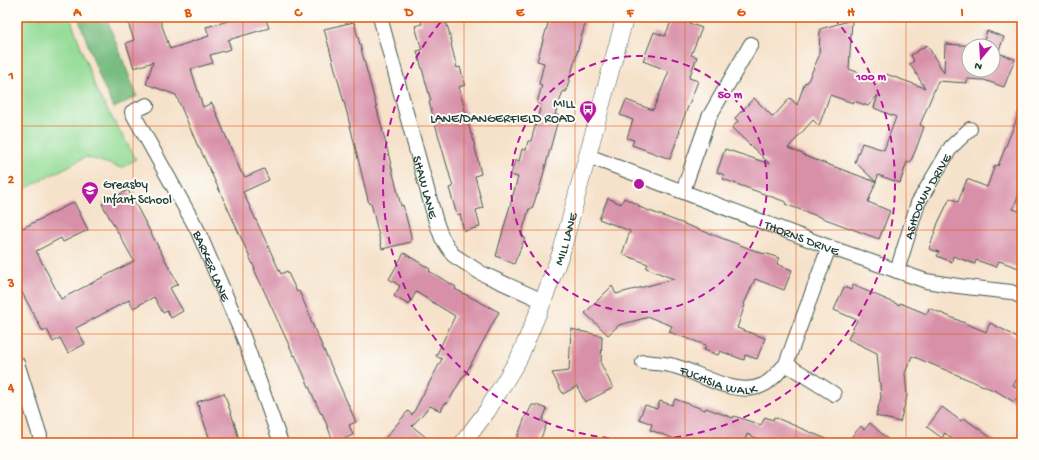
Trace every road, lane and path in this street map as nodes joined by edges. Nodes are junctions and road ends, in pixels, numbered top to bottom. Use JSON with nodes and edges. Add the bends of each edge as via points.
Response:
{"nodes":[{"id":1,"x":380,"y":17,"type":"edge"},
{"id":2,"x":625,"y":17,"type":"edge"},
{"id":3,"x":751,"y":44,"type":"dead end"},
{"id":4,"x":147,"y":105,"type":"dead end"},
{"id":5,"x":970,"y":129,"type":"dead end"},
{"id":6,"x":588,"y":156,"type":"junction"},
{"id":7,"x":683,"y":191,"type":"junction"},
{"id":8,"x":829,"y":247,"type":"junction"},
{"id":9,"x":897,"y":271,"type":"junction"},
{"id":10,"x":1022,"y":297,"type":"edge"},
{"id":11,"x":543,"y":301,"type":"junction"},
{"id":12,"x":643,"y":362,"type":"dead end"},
{"id":13,"x":17,"y":363,"type":"edge"},
{"id":14,"x":786,"y":364,"type":"junction"},
{"id":15,"x":834,"y":394,"type":"dead end"},
{"id":16,"x":40,"y":443,"type":"edge"},
{"id":17,"x":281,"y":443,"type":"edge"},
{"id":18,"x":463,"y":443,"type":"edge"}],
"edges":[{"from":1,"to":11,"type":"street","name":"SHAW LANE","via":[[442,238],[453,255],[481,273]]},
{"from":2,"to":6,"type":"street","name":"MILL LANE"},
{"from":3,"to":7,"type":"street","via":[[709,117]]},
{"from":4,"to":17,"type":"street","name":"BARKER LANE","via":[[132,112],[197,229],[243,336]]},
{"from":5,"to":9,"type":"street","name":"ASHDOWN DRIVE","via":[[951,146],[918,203]]},
{"from":6,"to":7,"type":"street","name":"THORNS DRIVE"},
{"from":6,"to":11,"type":"street","name":"MILL LANE","via":[[562,250]]},
{"from":7,"to":8,"type":"street","name":"THORNS DRIVE"},
{"from":8,"to":9,"type":"street","name":"THORNS DRIVE"},
{"from":8,"to":14,"type":"street","name":"FUCHSIA WALK"},
{"from":9,"to":10,"type":"street","name":"THORNS DRIVE","via":[[926,281],[1011,292]]},
{"from":11,"to":18,"type":"street","name":"MILL LANE","via":[[519,358],[487,411]]},
{"from":12,"to":14,"type":"street","name":"FUCHSIA WALK","via":[[673,365],[732,388],[748,389],[763,385]]},
{"from":13,"to":16,"type":"street"},
{"from":14,"to":15,"type":"street"}]}
